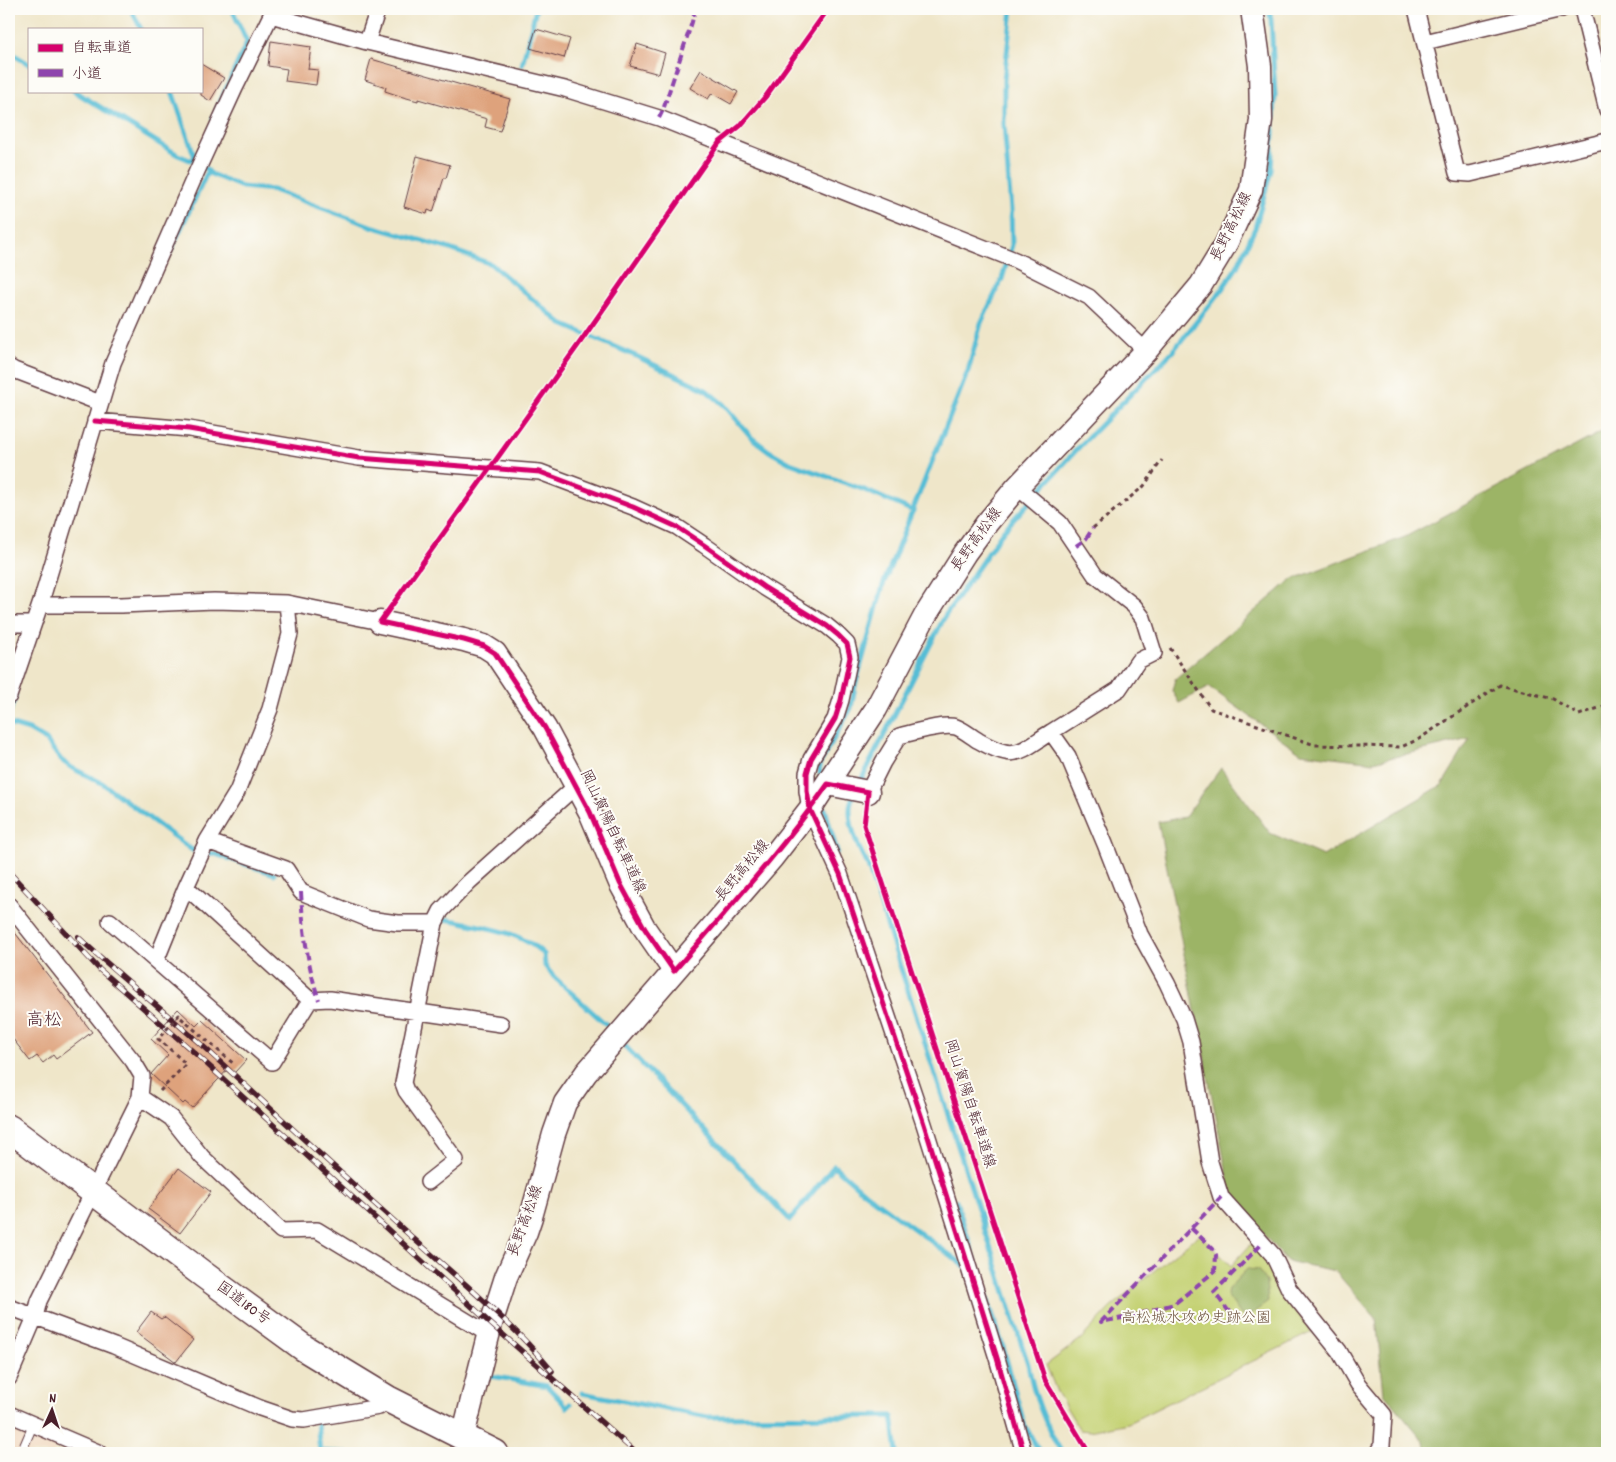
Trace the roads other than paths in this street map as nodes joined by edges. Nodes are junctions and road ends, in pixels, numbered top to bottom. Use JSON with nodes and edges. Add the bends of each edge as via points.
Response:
{"nodes":[{"id":1,"x":378,"y":9,"type":"edge"},
{"id":2,"x":1252,"y":9,"type":"edge"},
{"id":3,"x":1416,"y":9,"type":"edge"},
{"id":4,"x":1562,"y":9,"type":"edge"},
{"id":5,"x":1582,"y":9,"type":"edge"},
{"id":6,"x":272,"y":12,"type":"edge"},
{"id":7,"x":1506,"y":16,"type":"edge"},
{"id":8,"x":367,"y":42,"type":"junction"},
{"id":9,"x":1425,"y":42,"type":"junction"},
{"id":10,"x":1607,"y":110,"type":"edge"},
{"id":11,"x":1607,"y":141,"type":"edge"},
{"id":12,"x":1146,"y":351,"type":"junction"},
{"id":13,"x":9,"y":367,"type":"edge"},
{"id":14,"x":100,"y":403,"type":"junction"},
{"id":15,"x":98,"y":421,"type":"junction"},
{"id":16,"x":1024,"y":494,"type":"junction"},
{"id":17,"x":287,"y":603,"type":"junction"},
{"id":18,"x":43,"y":605,"type":"junction"},
{"id":19,"x":380,"y":622,"type":"joint"},
{"id":20,"x":9,"y":624,"type":"edge"},
{"id":21,"x":33,"y":624,"type":"junction"},
{"id":22,"x":9,"y":696,"type":"edge"},
{"id":23,"x":1051,"y":732,"type":"junction"},
{"id":24,"x":577,"y":785,"type":"junction"},
{"id":25,"x":852,"y":789,"type":"junction"},
{"id":26,"x":810,"y":809,"type":"junction"},
{"id":27,"x":204,"y":848,"type":"junction"},
{"id":28,"x":186,"y":887,"type":"junction"},
{"id":29,"x":9,"y":905,"type":"edge"},
{"id":30,"x":436,"y":920,"type":"junction"},
{"id":31,"x":110,"y":921,"type":"dead end"},
{"id":32,"x":156,"y":961,"type":"junction"},
{"id":33,"x":674,"y":971,"type":"junction"},
{"id":34,"x":310,"y":1000,"type":"junction"},
{"id":35,"x":416,"y":1012,"type":"junction"},
{"id":36,"x":501,"y":1024,"type":"dead end"},
{"id":37,"x":140,"y":1097,"type":"junction"},
{"id":38,"x":9,"y":1128,"type":"edge"},
{"id":39,"x":428,"y":1182,"type":"dead end"},
{"id":40,"x":93,"y":1192,"type":"junction"},
{"id":41,"x":9,"y":1307,"type":"edge"},
{"id":42,"x":35,"y":1317,"type":"junction"},
{"id":43,"x":488,"y":1334,"type":"junction"},
{"id":44,"x":9,"y":1378,"type":"edge"},
{"id":45,"x":388,"y":1399,"type":"junction"},
{"id":46,"x":9,"y":1414,"type":"edge"},
{"id":47,"x":34,"y":1425,"type":"junction"},
{"id":48,"x":460,"y":1445,"type":"edge"},
{"id":49,"x":21,"y":1453,"type":"edge"},
{"id":50,"x":100,"y":1453,"type":"edge"},
{"id":51,"x":494,"y":1453,"type":"edge"},
{"id":52,"x":1024,"y":1453,"type":"edge"},
{"id":53,"x":1377,"y":1453,"type":"edge"}],
"edges":[{"from":1,"to":8,"type":"street"},
{"from":2,"to":12,"type":"main road","name":"長野高松線","via":[[1260,66],[1261,120],[1251,190],[1226,244],[1201,286]]},
{"from":3,"to":9,"type":"street"},
{"from":4,"to":7,"type":"street"},
{"from":5,"to":10,"type":"street"},
{"from":6,"to":8,"type":"street"},
{"from":6,"to":14,"type":"street","via":[[120,346]]},
{"from":7,"to":9,"type":"street"},
{"from":8,"to":12,"type":"street","via":[[556,87],[659,118],[1015,260],[1089,297]]},
{"from":9,"to":11,"type":"street","via":[[1458,173],[1470,174]]},
{"from":12,"to":16,"type":"main road","name":"長野高松線"},
{"from":13,"to":14,"type":"street"},
{"from":14,"to":15,"type":"street"},
{"from":15,"to":18,"type":"street"},
{"from":15,"to":26,"type":"street","via":[[189,429],[360,458],[540,472],[634,507],[676,527],[826,626],[847,644],[850,657],[841,700],[835,719],[811,759],[806,791]]},
{"from":16,"to":23,"type":"street","via":[[1060,523],[1095,575],[1134,606],[1143,618],[1154,653],[1138,661],[1119,689]]},
{"from":16,"to":25,"type":"main road","name":"長野高松線","via":[[965,553],[926,616],[876,709]]},
{"from":17,"to":18,"type":"street","via":[[214,601]]},
{"from":17,"to":19,"type":"street"},
{"from":17,"to":27,"type":"street","via":[[290,634],[270,709],[237,792]]},
{"from":18,"to":21,"type":"street"},
{"from":19,"to":24,"type":"main road","name":"岡山賀陽自転車道線","via":[[464,640],[484,646],[495,654],[545,728]]},
{"from":20,"to":21,"type":"street"},
{"from":21,"to":22,"type":"street"},
{"from":23,"to":25,"type":"street","via":[[1018,753],[1006,753],[990,747],[956,727],[946,726],[899,736],[883,762]]},
{"from":23,"to":53,"type":"street","via":[[1068,756],[1140,934],[1184,1019],[1191,1042],[1210,1162],[1221,1197],[1273,1255],[1288,1289],[1339,1351],[1358,1384],[1384,1415],[1382,1444]]},
{"from":24,"to":30,"type":"street","via":[[469,882]]},
{"from":24,"to":33,"type":"main road","name":"岡山賀陽自転車道線","via":[[620,883],[645,929]]},
{"from":25,"to":26,"type":"main road","name":"長野高松線"},
{"from":26,"to":33,"type":"main road","name":"長野高松線"},
{"from":26,"to":52,"type":"street","via":[[843,883],[924,1124],[998,1358]]},
{"from":27,"to":28,"type":"street"},
{"from":27,"to":30,"type":"street","via":[[286,869],[301,892],[368,919],[398,922]]},
{"from":28,"to":32,"type":"street"},
{"from":28,"to":34,"type":"street"},
{"from":29,"to":37,"type":"street","via":[[133,1062],[142,1076]]},
{"from":30,"to":35,"type":"street"},
{"from":31,"to":32,"type":"street"},
{"from":32,"to":34,"type":"street","via":[[272,1062]]},
{"from":33,"to":43,"type":"main road","name":"長野高松線","via":[[586,1072],[565,1103],[528,1225],[506,1277]]},
{"from":34,"to":35,"type":"street","via":[[330,999]]},
{"from":35,"to":36,"type":"street"},
{"from":35,"to":39,"type":"street","via":[[403,1083],[456,1160]]},
{"from":37,"to":40,"type":"street"},
{"from":37,"to":43,"type":"street","via":[[171,1118],[202,1158],[281,1231],[317,1230]]},
{"from":38,"to":40,"type":"highway","name":"国道180号"},
{"from":40,"to":42,"type":"street"},
{"from":40,"to":45,"type":"highway","name":"国道180号","via":[[304,1348]]},
{"from":41,"to":42,"type":"street"},
{"from":42,"to":44,"type":"street"},
{"from":42,"to":45,"type":"street","via":[[292,1420],[379,1407]]},
{"from":43,"to":48,"type":"main road","name":"長野高松線"},
{"from":45,"to":48,"type":"highway","name":"国道180号"},
{"from":46,"to":47,"type":"street"},
{"from":47,"to":49,"type":"lane"},
{"from":47,"to":50,"type":"street"},
{"from":48,"to":51,"type":"highway","name":"国道180号"}]}
